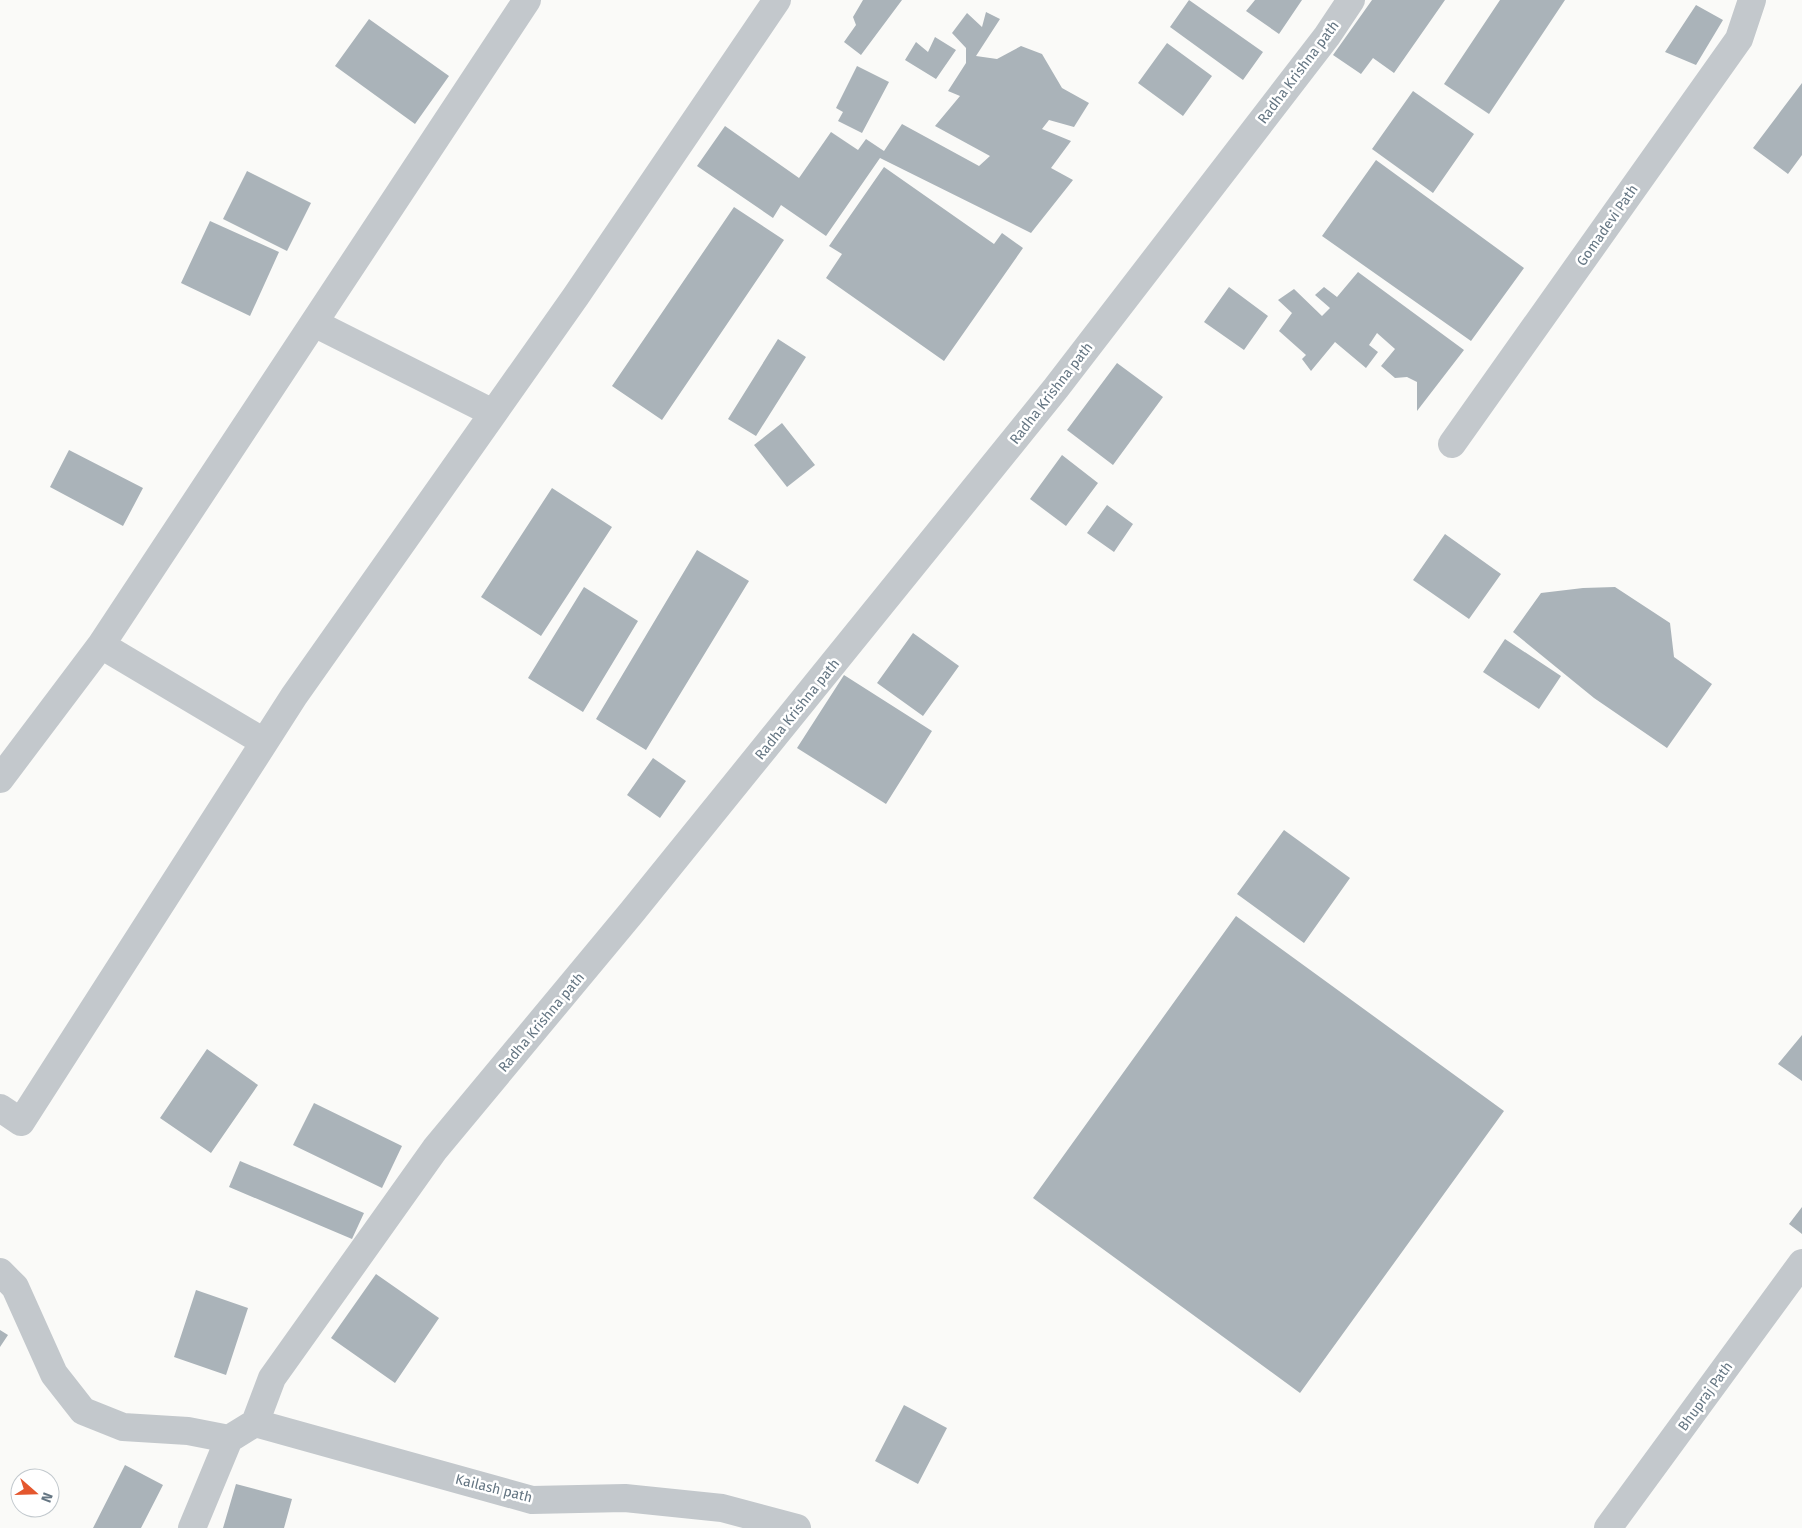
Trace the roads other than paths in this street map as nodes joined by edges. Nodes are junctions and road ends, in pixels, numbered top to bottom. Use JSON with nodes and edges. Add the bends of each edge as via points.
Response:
{"nodes":[{"id":1,"x":527,"y":0,"type":"edge"},
{"id":2,"x":777,"y":0,"type":"edge"},
{"id":3,"x":1351,"y":0,"type":"edge"},
{"id":4,"x":1752,"y":0,"type":"edge"},
{"id":5,"x":314,"y":323,"type":"junction"},
{"id":6,"x":493,"y":413,"type":"junction"},
{"id":7,"x":1452,"y":444,"type":"dead end"},
{"id":8,"x":101,"y":645,"type":"junction"},
{"id":9,"x":264,"y":742,"type":"junction"},
{"id":10,"x":0,"y":779,"type":"edge"},
{"id":11,"x":0,"y":1108,"type":"edge"},
{"id":12,"x":1802,"y":1264,"type":"edge"},
{"id":13,"x":0,"y":1272,"type":"edge"},
{"id":14,"x":255,"y":1423,"type":"junction"},
{"id":15,"x":229,"y":1439,"type":"junction"},
{"id":16,"x":192,"y":1528,"type":"edge"},
{"id":17,"x":797,"y":1528,"type":"edge"},
{"id":18,"x":1608,"y":1528,"type":"edge"}],
"edges":[{"from":1,"to":5,"type":"street"},
{"from":2,"to":6,"type":"street"},
{"from":3,"to":14,"type":"street","name":"Radha Krishna path","via":[[1327,36],[1056,388],[435,1149],[272,1378]]},
{"from":4,"to":7,"type":"street","name":"Gomadevi Path","via":[[1739,39]]},
{"from":5,"to":6,"type":"street"},
{"from":5,"to":8,"type":"street"},
{"from":6,"to":9,"type":"street"},
{"from":8,"to":9,"type":"street"},
{"from":8,"to":10,"type":"street"},
{"from":9,"to":11,"type":"street","via":[[20,1122]]},
{"from":12,"to":18,"type":"street","name":"Bhupraj Path"},
{"from":13,"to":15,"type":"street","via":[[15,1287],[54,1374],[83,1411],[123,1427],[188,1431]]},
{"from":14,"to":15,"type":"street"},
{"from":14,"to":17,"type":"street","name":"Kailash path","via":[[532,1500],[635,1499],[722,1508]]},
{"from":15,"to":16,"type":"street"}]}
